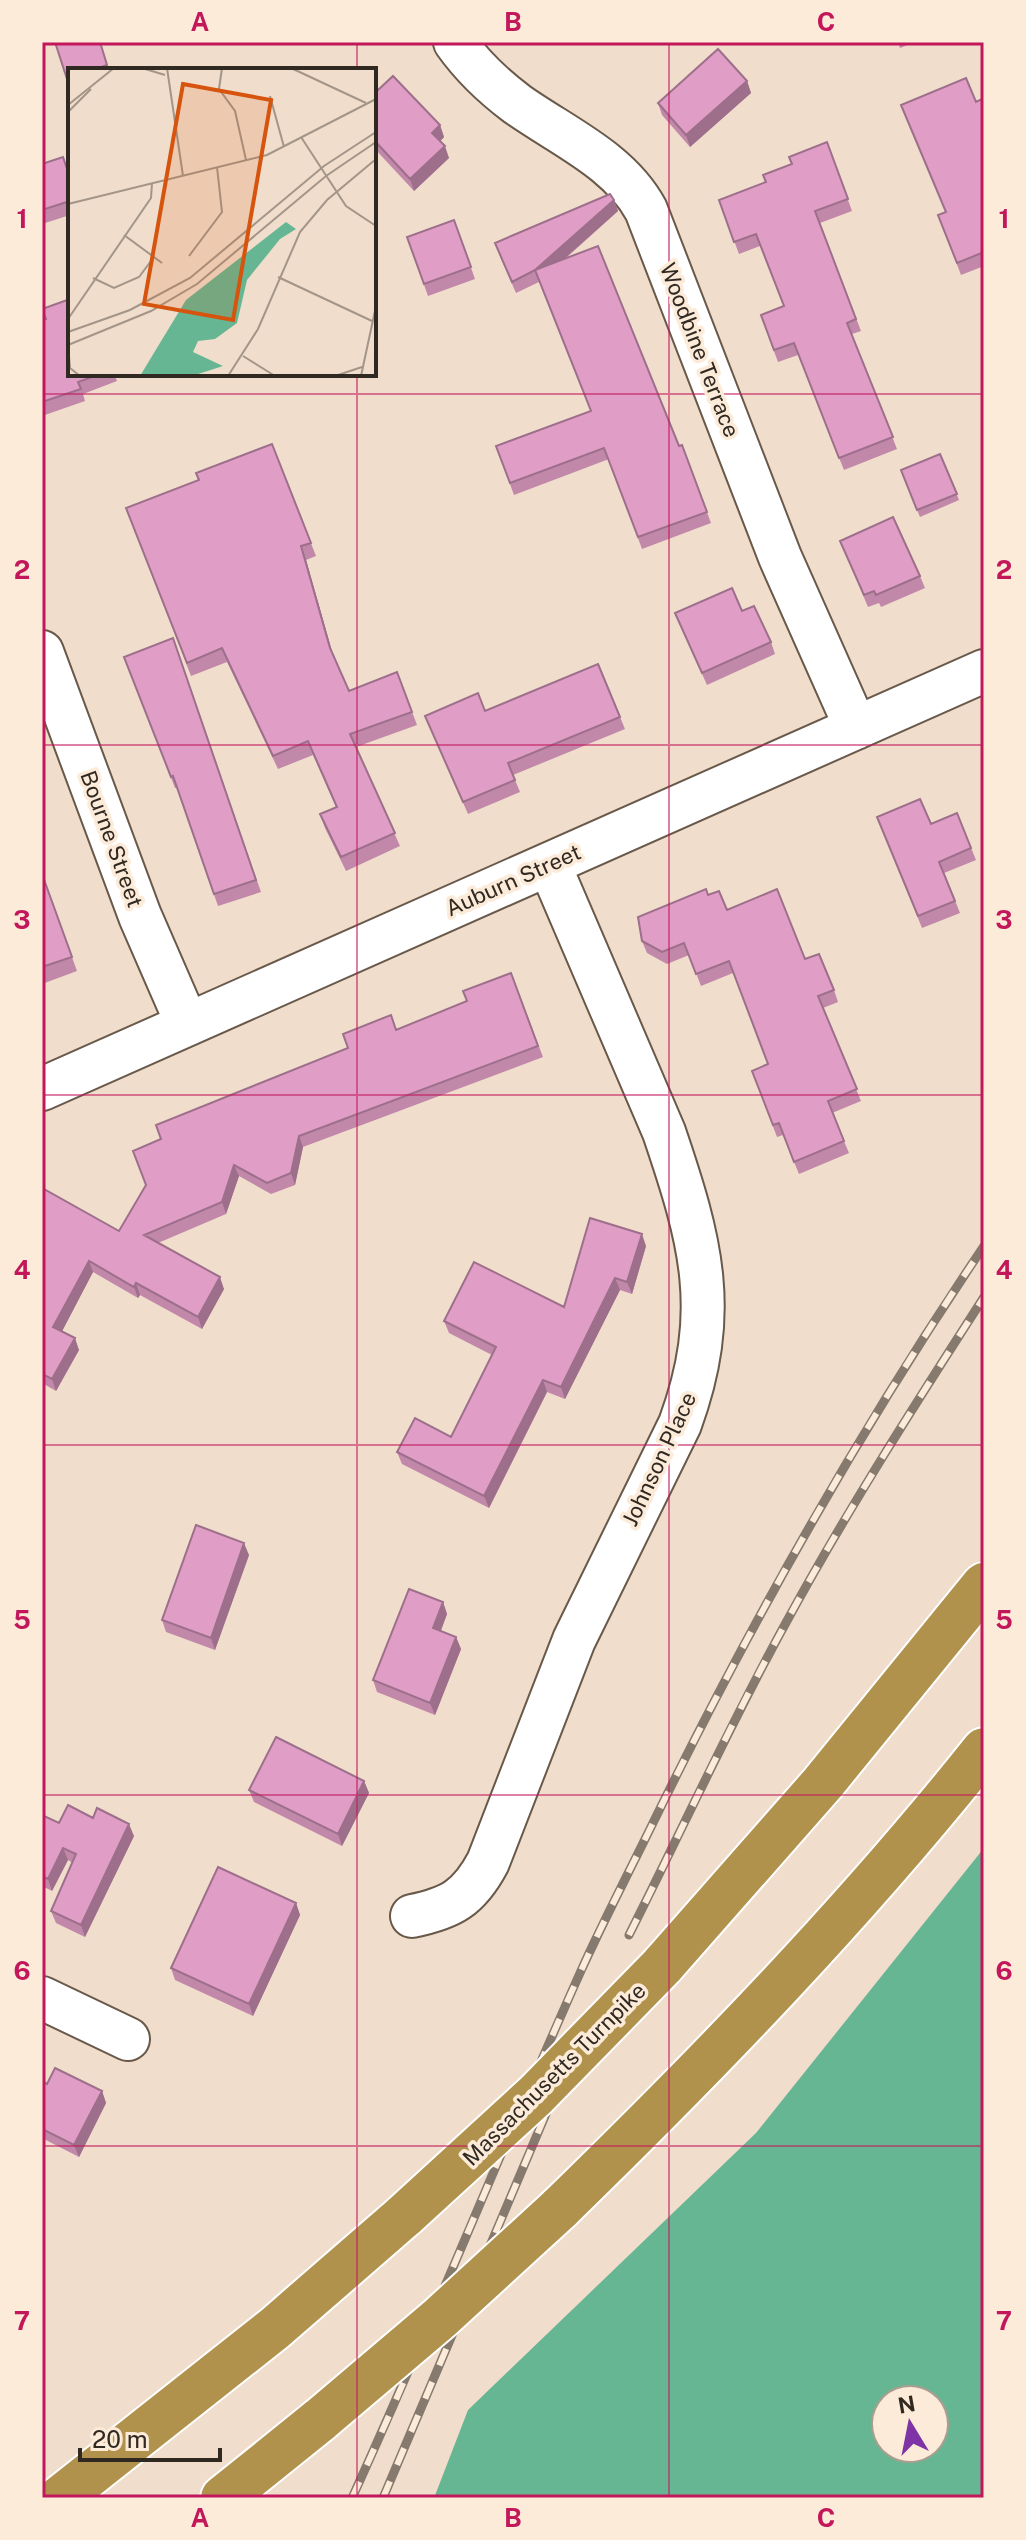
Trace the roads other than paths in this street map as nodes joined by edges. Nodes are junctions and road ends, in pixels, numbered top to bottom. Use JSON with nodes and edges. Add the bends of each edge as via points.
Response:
{"nodes":[{"id":1,"x":455,"y":42,"type":"edge"},
{"id":2,"x":42,"y":652,"type":"edge"},
{"id":3,"x":984,"y":671,"type":"edge"},
{"id":4,"x":856,"y":728,"type":"junction"},
{"id":5,"x":549,"y":864,"type":"junction"},
{"id":6,"x":187,"y":1024,"type":"junction"},
{"id":7,"x":42,"y":1089,"type":"edge"},
{"id":8,"x":984,"y":1585,"type":"edge"},
{"id":9,"x":984,"y":1750,"type":"edge"},
{"id":10,"x":412,"y":1916,"type":"dead end"},
{"id":11,"x":42,"y":1998,"type":"edge"},
{"id":12,"x":128,"y":2039,"type":"dead end"},
{"id":13,"x":60,"y":2498,"type":"edge"},
{"id":14,"x":223,"y":2498,"type":"edge"}],
"edges":[{"from":1,"to":4,"type":"street","name":"Woodbine Terrace","via":[[492,85],[609,166],[636,192],[794,591]]},
{"from":2,"to":6,"type":"street","name":"Bourne Street","via":[[140,916]]},
{"from":3,"to":4,"type":"street","name":"Auburn Street"},
{"from":4,"to":5,"type":"street","name":"Auburn Street"},
{"from":5,"to":6,"type":"street","name":"Auburn Street"},
{"from":5,"to":10,"type":"street","name":"Johnson Place","via":[[678,1172],[699,1251],[700,1357],[680,1424],[574,1640],[488,1862],[466,1894]]},
{"from":6,"to":7,"type":"street","name":"Auburn Street"},
{"from":8,"to":13,"type":"highway","name":"Massachusetts Turnpike","bridge":true,"via":[[823,1783],[662,1966],[536,2095],[275,2328]]},
{"from":9,"to":14,"type":"highway","bridge":true,"via":[[796,1968],[687,2084],[440,2318]]},
{"from":11,"to":12,"type":"street"}]}
